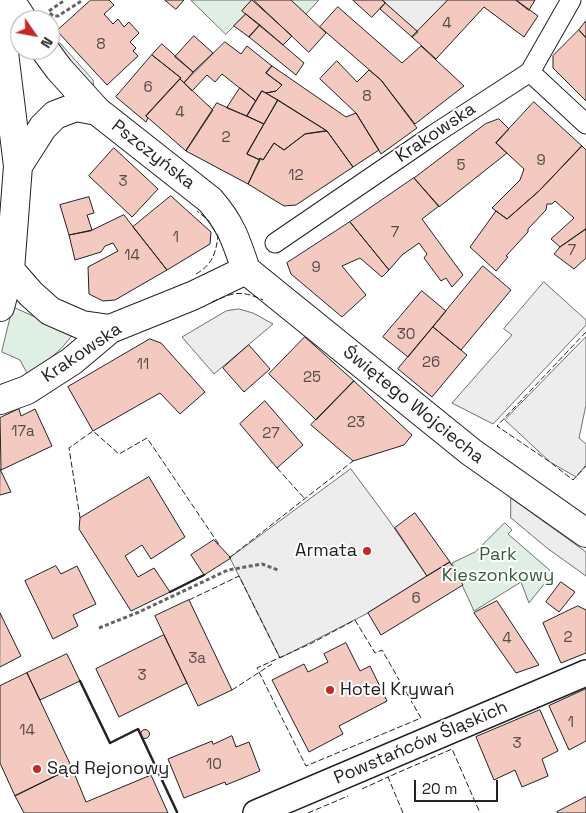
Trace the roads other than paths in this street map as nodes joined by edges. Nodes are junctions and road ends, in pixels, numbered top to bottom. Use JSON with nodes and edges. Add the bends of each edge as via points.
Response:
{"nodes":[{"id":1,"x":10,"y":0,"type":"edge"},
{"id":2,"x":571,"y":0,"type":"edge"},
{"id":3,"x":24,"y":10,"type":"edge"},
{"id":4,"x":0,"y":20,"type":"edge"},
{"id":5,"x":52,"y":60,"type":"edge"},
{"id":6,"x":530,"y":72,"type":"junction"},
{"id":7,"x":97,"y":112,"type":"junction"},
{"id":8,"x":586,"y":124,"type":"edge"},
{"id":9,"x":18,"y":166,"type":"junction"},
{"id":10,"x":275,"y":242,"type":"dead end"},
{"id":11,"x":5,"y":270,"type":"edge"},
{"id":12,"x":246,"y":270,"type":"junction"},
{"id":13,"x":0,"y":307,"type":"edge"},
{"id":14,"x":110,"y":329,"type":"junction"},
{"id":15,"x":0,"y":400,"type":"edge"},
{"id":16,"x":586,"y":533,"type":"edge"},
{"id":17,"x":586,"y":673,"type":"edge"},
{"id":18,"x":256,"y":813,"type":"edge"}],
"edges":[{"from":1,"to":3,"type":"street"},
{"from":2,"to":6,"type":"street","name":"Krakowska"},
{"from":4,"to":9,"type":"street"},
{"from":5,"to":7,"type":"street","name":"Pszczyńska"},
{"from":6,"to":8,"type":"street"},
{"from":6,"to":10,"type":"street","name":"Krakowska"},
{"from":7,"to":9,"type":"street","via":[[76,107],[55,115]]},
{"from":7,"to":12,"type":"street","name":"Pszczyńska","via":[[210,200],[234,234]]},
{"from":9,"to":11,"type":"street"},
{"from":11,"to":13,"type":"street"},
{"from":11,"to":14,"type":"street","via":[[50,311],[82,325]]},
{"from":12,"to":14,"type":"street","name":"Krakowska"},
{"from":12,"to":16,"type":"street","name":"Świętego Wojciecha","via":[[471,452]]},
{"from":14,"to":15,"type":"street","name":"Krakowska","via":[[72,361],[35,385]]},
{"from":17,"to":18,"type":"street","name":"Powstańców Śląskich"}]}
